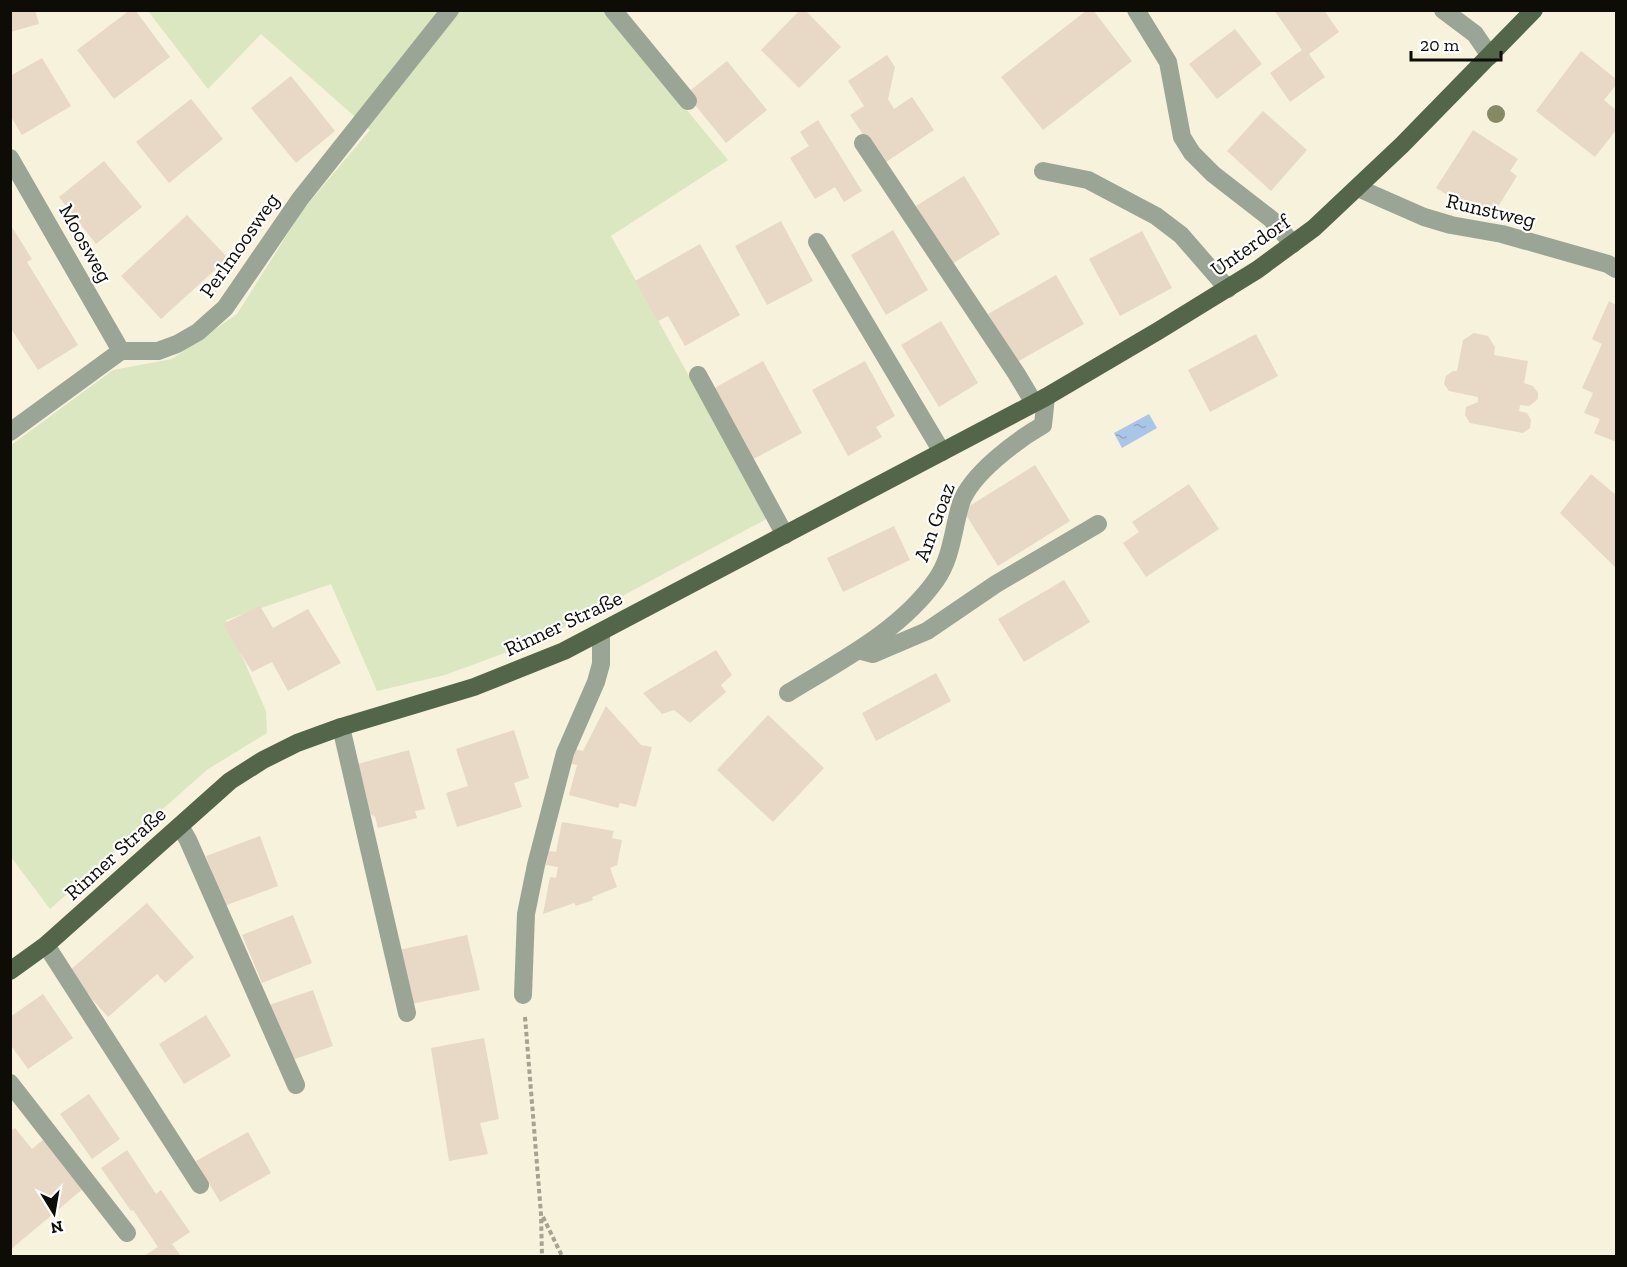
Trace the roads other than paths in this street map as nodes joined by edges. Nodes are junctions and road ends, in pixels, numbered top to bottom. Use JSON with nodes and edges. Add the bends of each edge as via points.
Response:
{"nodes":[{"id":1,"x":450,"y":10,"type":"edge"},
{"id":2,"x":613,"y":10,"type":"edge"},
{"id":3,"x":1136,"y":10,"type":"edge"},
{"id":4,"x":1443,"y":10,"type":"edge"},
{"id":5,"x":1534,"y":10,"type":"edge"},
{"id":6,"x":1490,"y":56,"type":"junction"},
{"id":7,"x":688,"y":101,"type":"dead end"},
{"id":8,"x":863,"y":143,"type":"dead end"},
{"id":9,"x":10,"y":158,"type":"edge"},
{"id":10,"x":1043,"y":171,"type":"dead end"},
{"id":11,"x":1358,"y":188,"type":"junction"},
{"id":12,"x":817,"y":242,"type":"dead end"},
{"id":13,"x":1293,"y":244,"type":"junction"},
{"id":14,"x":1617,"y":269,"type":"edge"},
{"id":15,"x":1228,"y":289,"type":"junction"},
{"id":16,"x":121,"y":351,"type":"junction"},
{"id":17,"x":698,"y":375,"type":"dead end"},
{"id":18,"x":1040,"y":400,"type":"junction"},
{"id":19,"x":10,"y":432,"type":"edge"},
{"id":20,"x":942,"y":452,"type":"junction"},
{"id":21,"x":1098,"y":524,"type":"dead end"},
{"id":22,"x":785,"y":535,"type":"junction"},
{"id":23,"x":601,"y":633,"type":"junction"},
{"id":24,"x":858,"y":650,"type":"junction"},
{"id":25,"x":788,"y":693,"type":"dead end"},
{"id":26,"x":341,"y":727,"type":"junction"},
{"id":27,"x":180,"y":826,"type":"junction"},
{"id":28,"x":46,"y":945,"type":"junction"},
{"id":29,"x":10,"y":971,"type":"edge"},
{"id":30,"x":523,"y":995,"type":"road end"},
{"id":31,"x":407,"y":1013,"type":"dead end"},
{"id":32,"x":10,"y":1083,"type":"edge"},
{"id":33,"x":296,"y":1084,"type":"dead end"},
{"id":34,"x":200,"y":1185,"type":"dead end"},
{"id":35,"x":127,"y":1233,"type":"dead end"}],
"edges":[{"from":1,"to":16,"type":"street","name":"Perlmoosweg","via":[[300,199],[225,308],[177,344],[158,351]]},
{"from":2,"to":7,"type":"street"},
{"from":3,"to":13,"type":"street","via":[[1168,62],[1182,137],[1192,153],[1271,219]]},
{"from":4,"to":6,"type":"street","via":[[1475,34]]},
{"from":5,"to":6,"type":"main road","name":"Unterdorf"},
{"from":6,"to":11,"type":"main road","name":"Unterdorf"},
{"from":8,"to":18,"type":"street","via":[[1016,374]]},
{"from":9,"to":16,"type":"street","name":"Moosweg"},
{"from":10,"to":15,"type":"street","via":[[1088,180],[1156,216],[1181,235]]},
{"from":11,"to":13,"type":"main road","name":"Unterdorf"},
{"from":11,"to":14,"type":"street","name":"Runstweg","via":[[1424,217],[1502,234]]},
{"from":12,"to":20,"type":"street"},
{"from":13,"to":15,"type":"main road","name":"Unterdorf"},
{"from":15,"to":18,"type":"main road","name":"Unterdorf"},
{"from":16,"to":19,"type":"street"},
{"from":17,"to":22,"type":"street"},
{"from":18,"to":20,"type":"main road","name":"Unterdorf"},
{"from":18,"to":24,"type":"street","name":"Am Goaz","via":[[1043,425],[1021,438],[966,491],[938,578],[912,609]]},
{"from":20,"to":22,"type":"main road","name":"Rinner Straße"},
{"from":21,"to":24,"type":"street","via":[[996,584],[927,631],[873,654]]},
{"from":22,"to":23,"type":"main road","name":"Rinner Straße"},
{"from":23,"to":26,"type":"main road","name":"Rinner Straße","via":[[474,687]]},
{"from":23,"to":30,"type":"street","via":[[597,682],[565,753],[536,865],[526,914]]},
{"from":24,"to":25,"type":"street","name":"Am Goaz"},
{"from":26,"to":27,"type":"main road","name":"Rinner Straße","via":[[263,760],[230,781]]},
{"from":26,"to":31,"type":"street"},
{"from":27,"to":28,"type":"main road","name":"Rinner Straße"},
{"from":27,"to":33,"type":"street"},
{"from":28,"to":29,"type":"main road","name":"Rinner Straße"},
{"from":28,"to":34,"type":"street"},
{"from":32,"to":35,"type":"street"}]}
